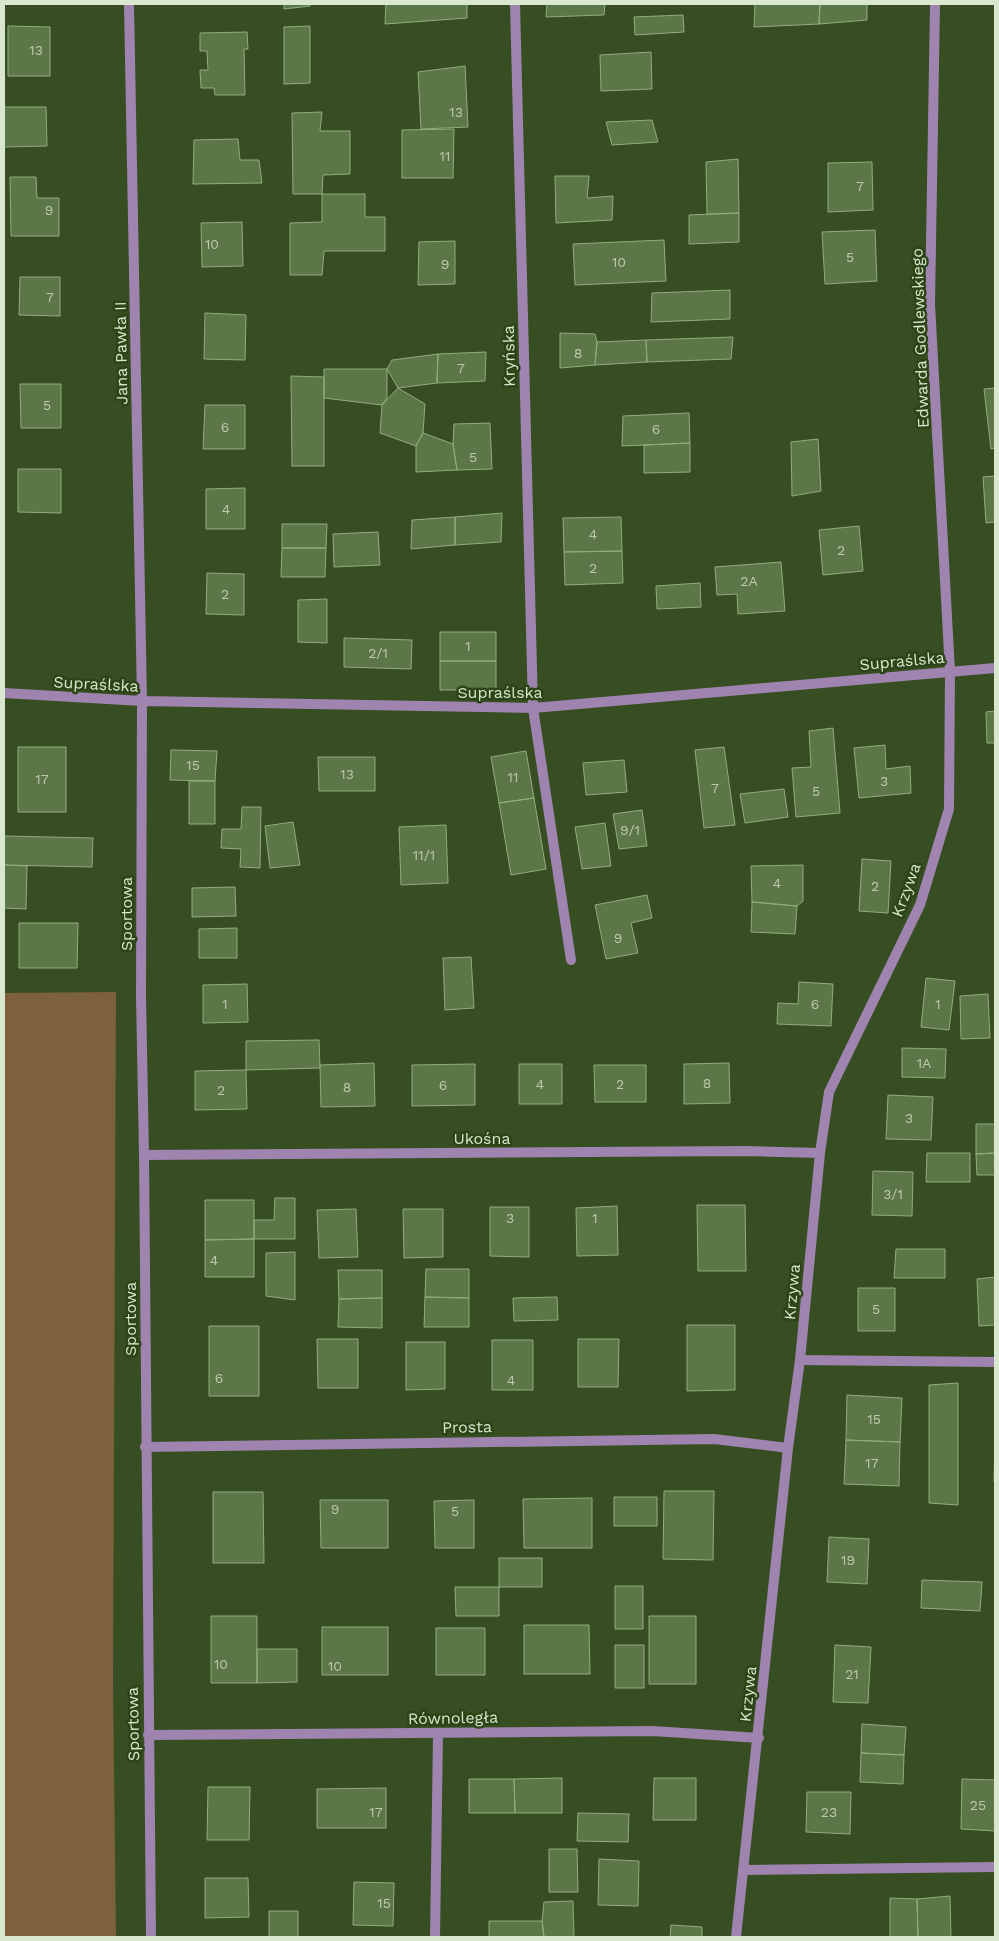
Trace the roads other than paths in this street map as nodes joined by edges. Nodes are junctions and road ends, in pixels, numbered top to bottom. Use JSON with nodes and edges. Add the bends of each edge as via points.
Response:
{"nodes":[{"id":1,"x":130,"y":4,"type":"edge"},
{"id":2,"x":515,"y":4,"type":"edge"},
{"id":3,"x":936,"y":4,"type":"edge"},
{"id":4,"x":995,"y":668,"type":"edge"},
{"id":5,"x":950,"y":672,"type":"junction"},
{"id":6,"x":4,"y":693,"type":"edge"},
{"id":7,"x":142,"y":701,"type":"junction"},
{"id":8,"x":533,"y":708,"type":"junction"},
{"id":9,"x":571,"y":960,"type":"dead end"},
{"id":10,"x":820,"y":1153,"type":"junction"},
{"id":11,"x":144,"y":1155,"type":"junction"},
{"id":12,"x":800,"y":1360,"type":"junction"},
{"id":13,"x":995,"y":1362,"type":"edge"},
{"id":14,"x":145,"y":1447,"type":"junction"},
{"id":15,"x":788,"y":1448,"type":"junction"},
{"id":16,"x":438,"y":1733,"type":"junction"},
{"id":17,"x":148,"y":1735,"type":"junction"},
{"id":18,"x":759,"y":1738,"type":"junction"},
{"id":19,"x":995,"y":1867,"type":"edge"},
{"id":20,"x":743,"y":1870,"type":"junction"},
{"id":21,"x":151,"y":1937,"type":"edge"},
{"id":22,"x":435,"y":1937,"type":"edge"},
{"id":23,"x":736,"y":1937,"type":"edge"}],
"edges":[{"from":1,"to":7,"type":"street","name":"Jana Pawła II"},
{"from":2,"to":8,"type":"street","name":"Kryńska"},
{"from":3,"to":5,"type":"street","name":"Edwarda Godlewskiego","via":[[930,304]]},
{"from":4,"to":5,"type":"street","name":"Supraślska"},
{"from":5,"to":8,"type":"street","name":"Supraślska"},
{"from":5,"to":10,"type":"street","name":"Krzywa","via":[[949,809],[920,905],[829,1092]]},
{"from":6,"to":7,"type":"street","name":"Supraślska"},
{"from":7,"to":8,"type":"street","name":"Supraślska"},
{"from":7,"to":11,"type":"street","name":"Sportowa"},
{"from":8,"to":9,"type":"street","name":"Kryńska"},
{"from":10,"to":11,"type":"street","name":"Ukośna"},
{"from":10,"to":12,"type":"street","name":"Krzywa"},
{"from":11,"to":14,"type":"street","name":"Sportowa"},
{"from":12,"to":13,"type":"street"},
{"from":12,"to":15,"type":"street","name":"Krzywa"},
{"from":14,"to":15,"type":"street","name":"Prosta","via":[[714,1439]]},
{"from":14,"to":17,"type":"street","name":"Sportowa"},
{"from":15,"to":18,"type":"street","name":"Krzywa"},
{"from":16,"to":17,"type":"street","name":"Równoległa"},
{"from":16,"to":18,"type":"street","name":"Równoległa","via":[[653,1731]]},
{"from":16,"to":22,"type":"street"},
{"from":17,"to":21,"type":"street","name":"Sportowa"},
{"from":18,"to":20,"type":"street","name":"Krzywa"},
{"from":19,"to":20,"type":"street"},
{"from":20,"to":23,"type":"street","name":"Krzywa"}]}
